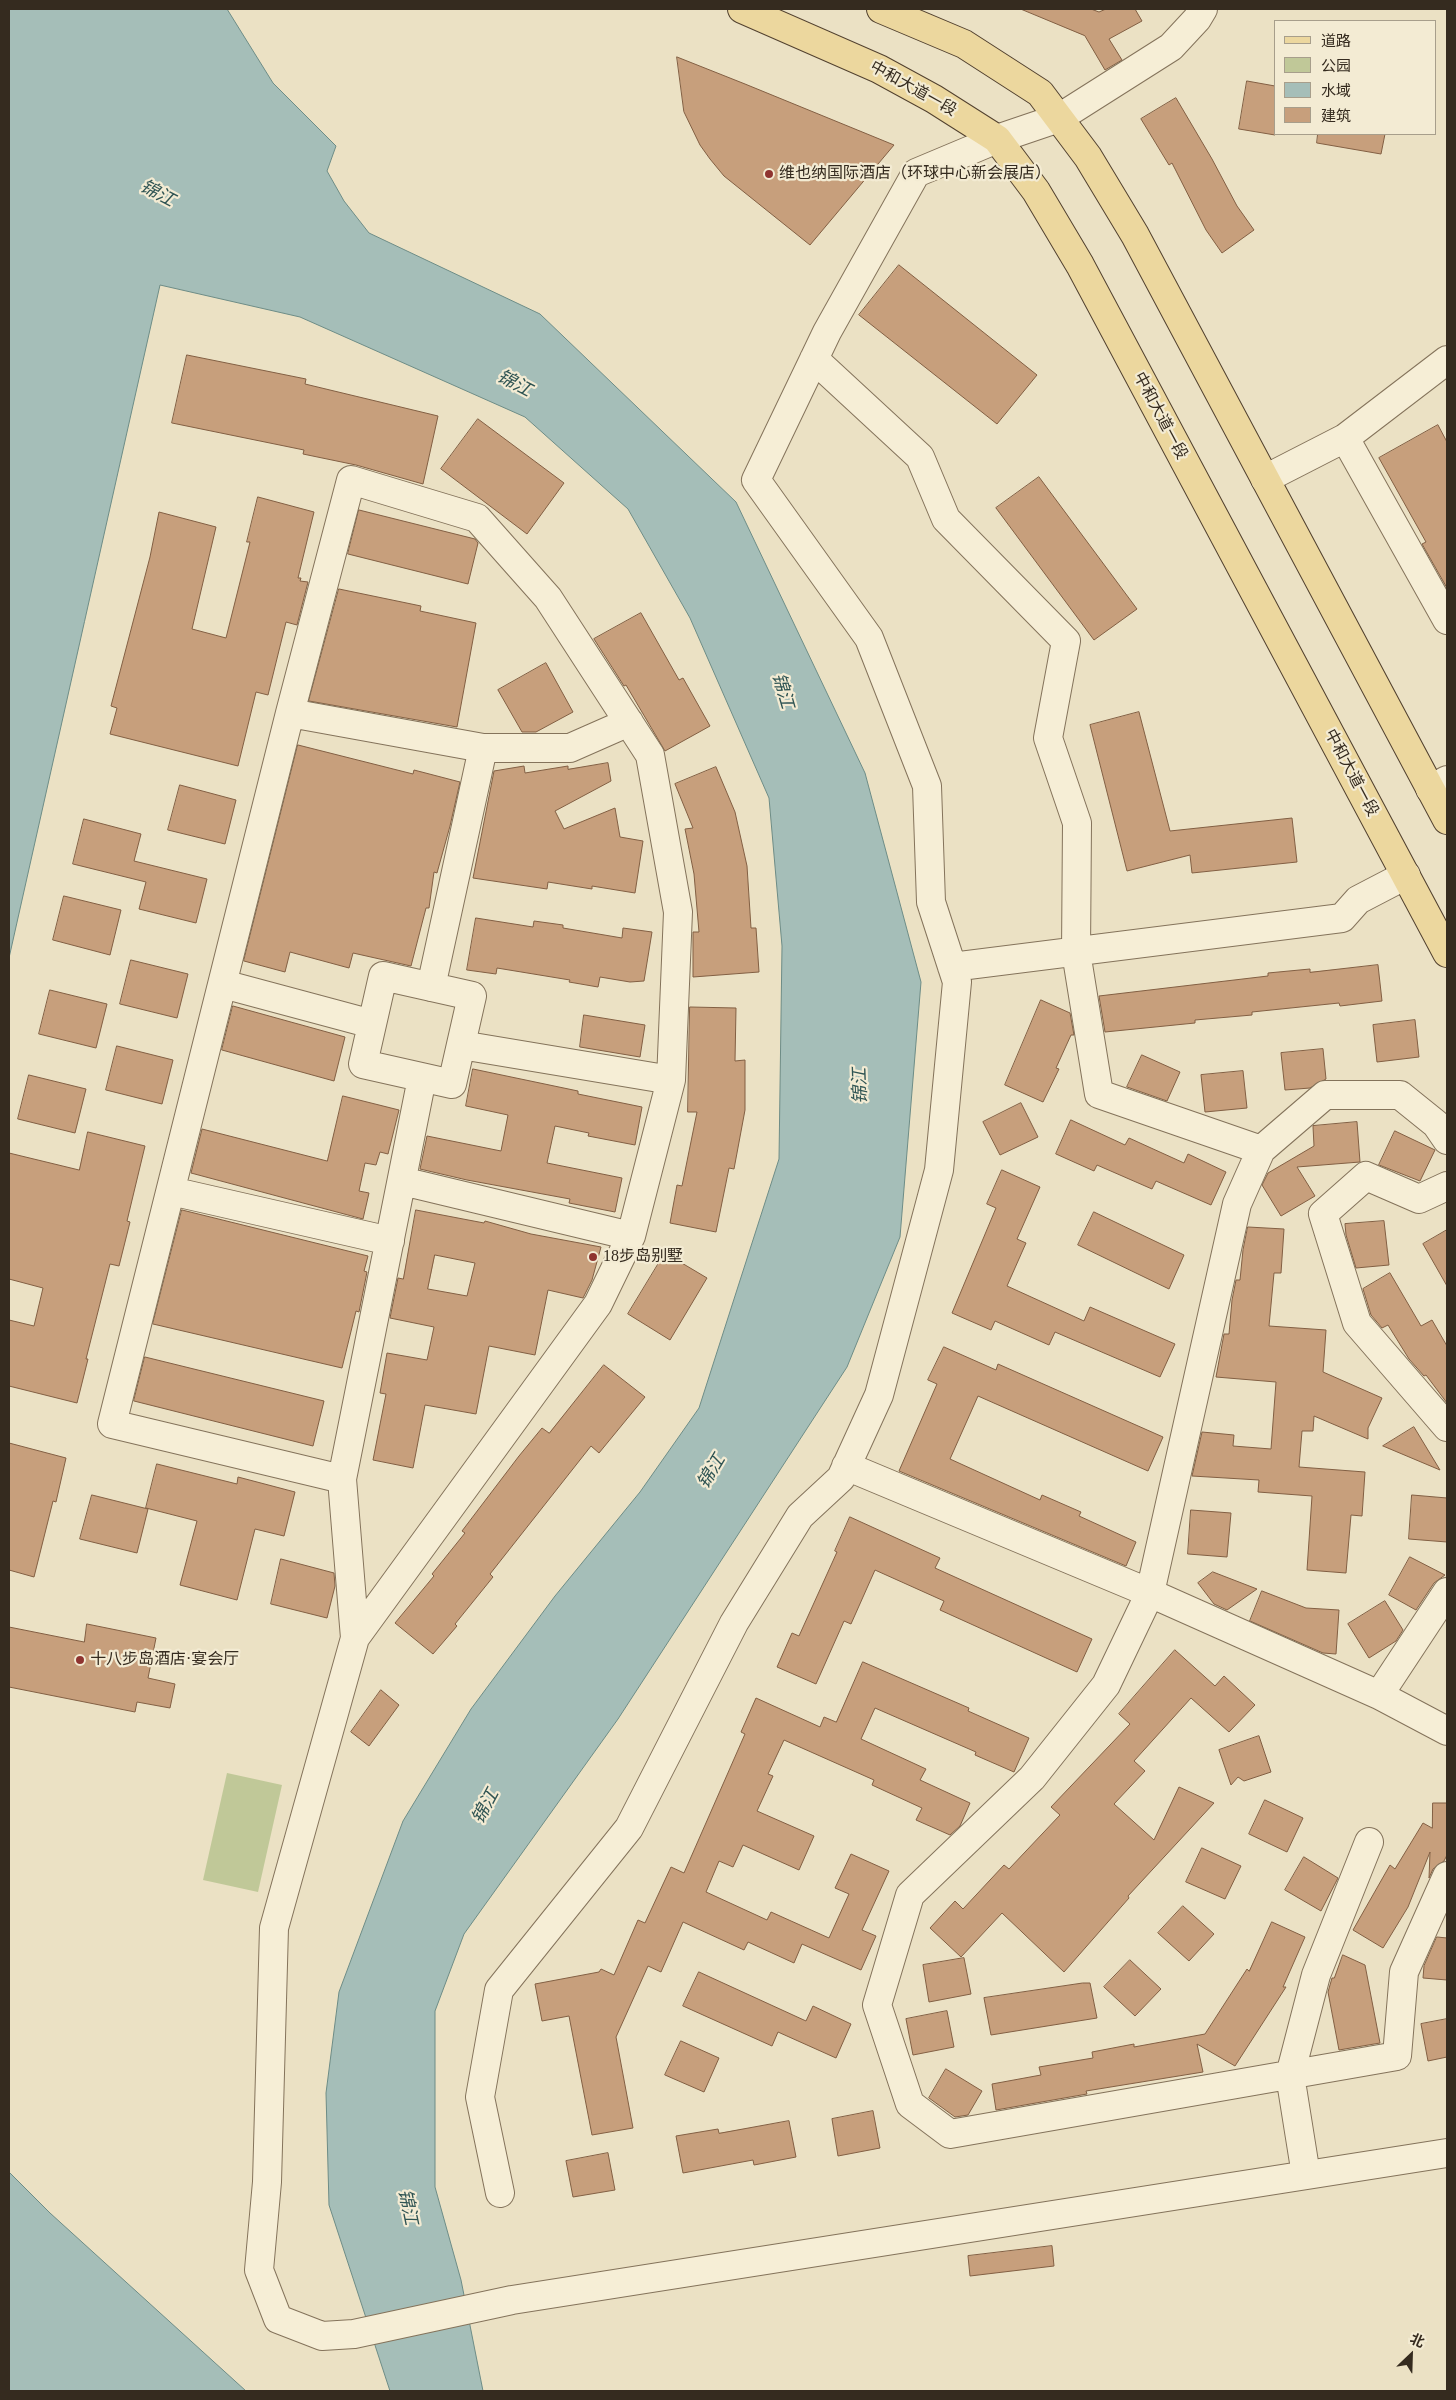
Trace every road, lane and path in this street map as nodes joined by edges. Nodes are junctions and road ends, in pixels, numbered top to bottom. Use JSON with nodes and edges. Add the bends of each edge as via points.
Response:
{"nodes":[{"id":1,"x":742,"y":9,"type":"edge"},
{"id":2,"x":881,"y":9,"type":"edge"},
{"id":3,"x":1203,"y":9,"type":"edge"},
{"id":4,"x":1059,"y":118,"type":"junction"},
{"id":5,"x":997,"y":139,"type":"junction"},
{"id":6,"x":814,"y":359,"type":"junction"},
{"id":7,"x":1447,"y":360,"type":"edge"},
{"id":8,"x":1345,"y":438,"type":"junction"},
{"id":9,"x":1265,"y":479,"type":"junction"},
{"id":10,"x":1447,"y":620,"type":"edge"},
{"id":11,"x":290,"y":713,"type":"junction"},
{"id":12,"x":629,"y":722,"type":"junction"},
{"id":13,"x":483,"y":748,"type":"junction"},
{"id":14,"x":1439,"y":785,"type":"edge"},
{"id":15,"x":1447,"y":820,"type":"edge"},
{"id":16,"x":1406,"y":875,"type":"junction"},
{"id":17,"x":1076,"y":952,"type":"junction"},
{"id":18,"x":1447,"y":953,"type":"edge"},
{"id":19,"x":952,"y":967,"type":"junction"},
{"id":20,"x":224,"y":984,"type":"junction"},
{"id":21,"x":431,"y":987,"type":"junction"},
{"id":22,"x":372,"y":1024,"type":"junction"},
{"id":23,"x":461,"y":1045,"type":"junction"},
{"id":24,"x":422,"y":1078,"type":"junction"},
{"id":25,"x":671,"y":1080,"type":"junction"},
{"id":26,"x":1447,"y":1140,"type":"edge"},
{"id":27,"x":1262,"y":1150,"type":"junction"},
{"id":28,"x":402,"y":1181,"type":"junction"},
{"id":29,"x":1447,"y":1186,"type":"edge"},
{"id":30,"x":171,"y":1191,"type":"junction"},
{"id":31,"x":631,"y":1236,"type":"junction"},
{"id":32,"x":390,"y":1241,"type":"junction"},
{"id":33,"x":1447,"y":1427,"type":"edge"},
{"id":34,"x":846,"y":1466,"type":"junction"},
{"id":35,"x":342,"y":1479,"type":"junction"},
{"id":36,"x":1447,"y":1592,"type":"edge"},
{"id":37,"x":1150,"y":1593,"type":"junction"},
{"id":38,"x":355,"y":1638,"type":"junction"},
{"id":39,"x":1379,"y":1695,"type":"junction"},
{"id":40,"x":1447,"y":1731,"type":"edge"},
{"id":41,"x":1369,"y":1842,"type":"dead end"},
{"id":42,"x":1447,"y":1876,"type":"edge"},
{"id":43,"x":1290,"y":2075,"type":"junction"},
{"id":44,"x":1447,"y":2153,"type":"edge"},
{"id":45,"x":1306,"y":2175,"type":"junction"},
{"id":46,"x":500,"y":2193,"type":"dead end"}],
"edges":[{"from":1,"to":5,"type":"main road","name":"中和大道一段","via":[[879,69]]},
{"from":2,"to":4,"type":"main road","via":[[964,44],[1040,93]]},
{"from":3,"to":4,"type":"street","via":[[1171,47]]},
{"from":4,"to":5,"type":"street"},
{"from":4,"to":9,"type":"main road","via":[[1088,157],[1135,236]]},
{"from":5,"to":6,"type":"street","via":[[916,173]]},
{"from":5,"to":16,"type":"main road","name":"中和大道一段","via":[[1036,192],[1080,266]]},
{"from":6,"to":17,"type":"street","via":[[920,457],[946,519],[1066,641],[1048,738],[1077,823]]},
{"from":6,"to":19,"type":"street","via":[[756,480],[869,638],[927,786],[931,902]]},
{"from":7,"to":8,"type":"street"},
{"from":8,"to":9,"type":"street"},
{"from":8,"to":10,"type":"street"},
{"from":9,"to":14,"type":"main road"},
{"from":11,"to":12,"type":"street","via":[[351,480],[477,518],[548,598]]},
{"from":11,"to":13,"type":"street"},
{"from":11,"to":20,"type":"street"},
{"from":12,"to":13,"type":"street","via":[[570,748]]},
{"from":12,"to":25,"type":"street","via":[[650,755],[678,912]]},
{"from":13,"to":21,"type":"street"},
{"from":14,"to":15,"type":"main road"},
{"from":16,"to":17,"type":"street","via":[[1358,900],[1342,918]]},
{"from":16,"to":18,"type":"main road","name":"中和大道一段"},
{"from":17,"to":19,"type":"street"},
{"from":17,"to":27,"type":"street","via":[[1099,1094]]},
{"from":19,"to":34,"type":"street","via":[[958,982],[939,1170],[879,1395]]},
{"from":20,"to":22,"type":"street"},
{"from":20,"to":30,"type":"street"},
{"from":21,"to":22,"type":"street","via":[[383,976]]},
{"from":21,"to":23,"type":"street","via":[[472,996]]},
{"from":22,"to":24,"type":"street","via":[[363,1064]]},
{"from":23,"to":24,"type":"street","via":[[452,1084]]},
{"from":23,"to":25,"type":"street"},
{"from":24,"to":28,"type":"street"},
{"from":25,"to":31,"type":"street"},
{"from":26,"to":27,"type":"street","via":[[1436,1124],[1400,1095],[1325,1095]]},
{"from":27,"to":37,"type":"street","via":[[1237,1204]]},
{"from":28,"to":31,"type":"street"},
{"from":28,"to":32,"type":"street"},
{"from":29,"to":33,"type":"street","via":[[1419,1199],[1366,1176],[1323,1214],[1357,1323]]},
{"from":30,"to":32,"type":"street"},
{"from":30,"to":35,"type":"street","via":[[112,1424]]},
{"from":31,"to":38,"type":"street","via":[[598,1304]]},
{"from":32,"to":35,"type":"street"},
{"from":34,"to":37,"type":"street"},
{"from":34,"to":46,"type":"street","via":[[841,1478],[800,1516],[734,1623],[629,1828],[499,1990],[480,2097]]},
{"from":35,"to":38,"type":"street"},
{"from":36,"to":39,"type":"street"},
{"from":37,"to":39,"type":"street"},
{"from":37,"to":43,"type":"street","via":[[1106,1685],[1032,1778],[910,1895],[877,2005],[910,2104],[950,2134]]},
{"from":38,"to":45,"type":"street","via":[[274,1928],[267,2182],[259,2270],[278,2319],[322,2336],[354,2334],[512,2300]]},
{"from":39,"to":40,"type":"street"},
{"from":41,"to":43,"type":"street","via":[[1316,1975]]},
{"from":42,"to":43,"type":"street","via":[[1404,1972],[1397,2056]]},
{"from":43,"to":45,"type":"street"},
{"from":44,"to":45,"type":"street"}]}
